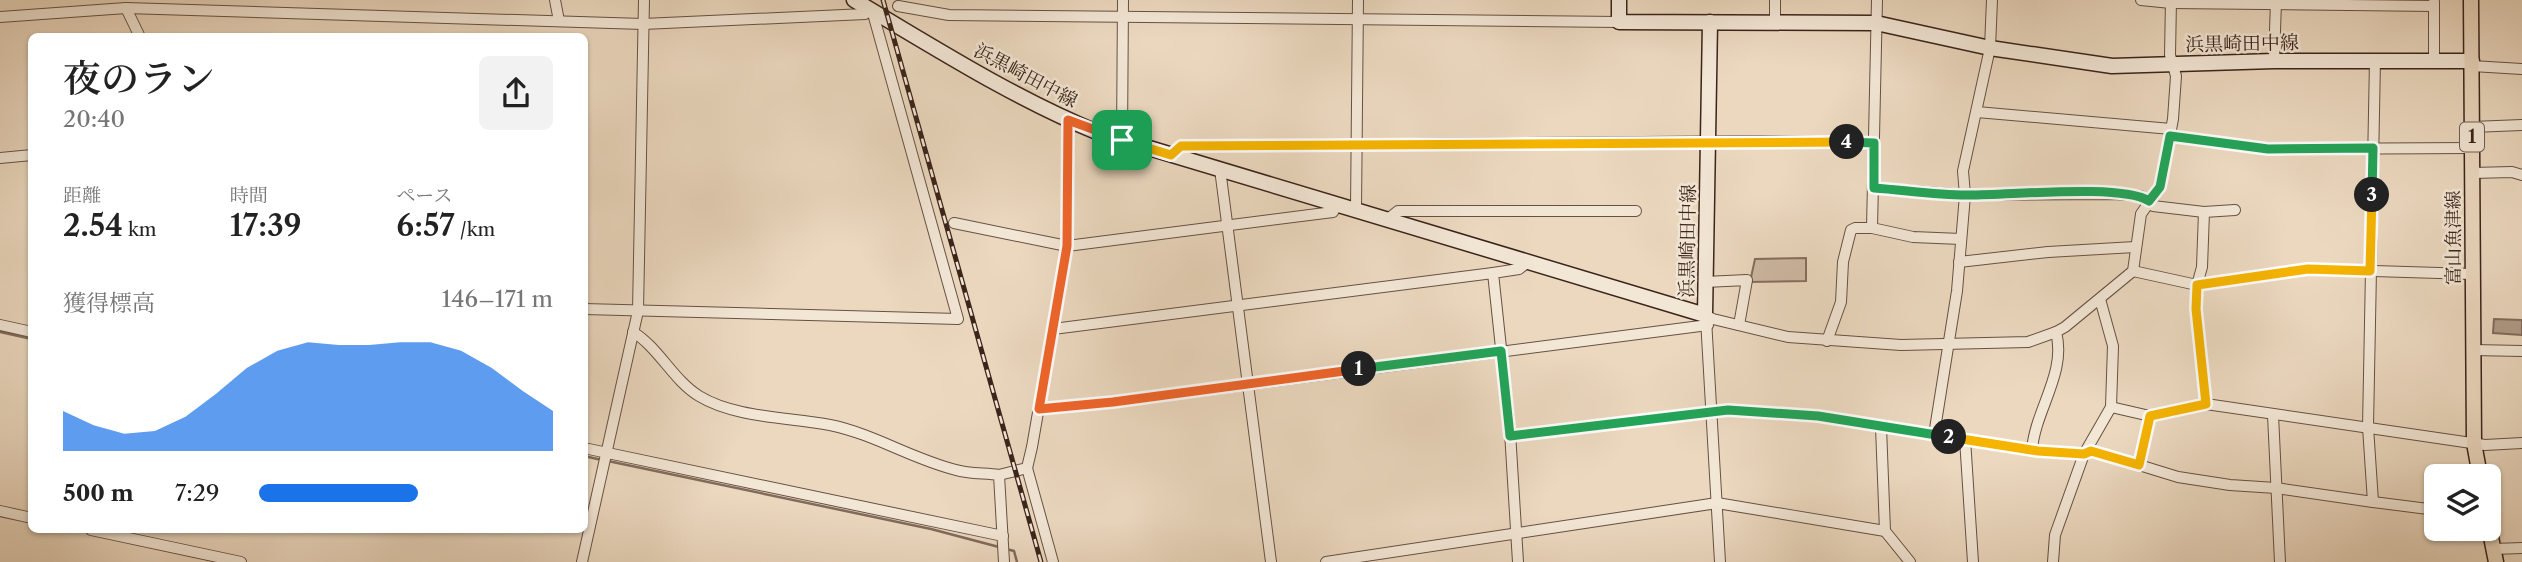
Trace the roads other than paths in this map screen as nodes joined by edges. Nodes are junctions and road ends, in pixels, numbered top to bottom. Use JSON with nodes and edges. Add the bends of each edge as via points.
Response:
{"nodes":[{"id":1,"x":555,"y":0,"type":"edge"},
{"id":2,"x":644,"y":0,"type":"edge"},
{"id":3,"x":854,"y":0,"type":"edge"},
{"id":4,"x":1123,"y":0,"type":"edge"},
{"id":5,"x":1358,"y":0,"type":"edge"},
{"id":6,"x":1619,"y":0,"type":"edge"},
{"id":7,"x":1775,"y":0,"type":"edge"},
{"id":8,"x":1877,"y":0,"type":"edge"},
{"id":9,"x":1992,"y":0,"type":"edge"},
{"id":10,"x":2141,"y":0,"type":"edge"},
{"id":11,"x":2471,"y":0,"type":"edge"},
{"id":12,"x":2171,"y":2,"type":"edge"},
{"id":13,"x":2223,"y":2,"type":"edge"},
{"id":14,"x":2276,"y":2,"type":"edge"},
{"id":15,"x":2329,"y":2,"type":"edge"},
{"id":16,"x":898,"y":3,"type":"edge"},
{"id":17,"x":2380,"y":3,"type":"edge"},
{"id":18,"x":2434,"y":3,"type":"edge"},
{"id":19,"x":128,"y":4,"type":"edge"},
{"id":20,"x":872,"y":10,"type":"junction"},
{"id":21,"x":1122,"y":16,"type":"junction"},
{"id":22,"x":0,"y":17,"type":"edge"},
{"id":23,"x":1358,"y":18,"type":"junction"},
{"id":24,"x":559,"y":21,"type":"junction"},
{"id":25,"x":1619,"y":22,"type":"junction"},
{"id":26,"x":1710,"y":22,"type":"junction"},
{"id":27,"x":1775,"y":22,"type":"junction"},
{"id":28,"x":1876,"y":23,"type":"junction"},
{"id":29,"x":643,"y":24,"type":"junction"},
{"id":30,"x":900,"y":25,"type":"junction"},
{"id":31,"x":139,"y":33,"type":"edge"},
{"id":32,"x":1990,"y":48,"type":"junction"},
{"id":33,"x":2375,"y":60,"type":"junction"},
{"id":34,"x":2274,"y":61,"type":"junction"},
{"id":35,"x":2434,"y":61,"type":"junction"},
{"id":36,"x":2172,"y":63,"type":"junction"},
{"id":37,"x":2472,"y":63,"type":"junction"},
{"id":38,"x":2522,"y":69,"type":"edge"},
{"id":39,"x":1977,"y":112,"type":"junction"},
{"id":40,"x":1068,"y":120,"type":"junction"},
{"id":41,"x":2522,"y":125,"type":"edge"},
{"id":42,"x":2472,"y":127,"type":"junction"},
{"id":43,"x":2171,"y":132,"type":"junction"},
{"id":44,"x":1122,"y":140,"type":"junction"},
{"id":45,"x":1708,"y":142,"type":"junction"},
{"id":46,"x":1874,"y":143,"type":"junction"},
{"id":47,"x":1356,"y":145,"type":"junction"},
{"id":48,"x":2373,"y":148,"type":"junction"},
{"id":49,"x":2472,"y":148,"type":"junction"},
{"id":50,"x":1171,"y":155,"type":"junction"},
{"id":51,"x":28,"y":156,"type":"edge"},
{"id":52,"x":0,"y":158,"type":"edge"},
{"id":53,"x":1220,"y":169,"type":"junction"},
{"id":54,"x":2472,"y":173,"type":"junction"},
{"id":55,"x":2522,"y":175,"type":"edge"},
{"id":56,"x":1874,"y":188,"type":"junction"},
{"id":57,"x":1965,"y":195,"type":"junction"},
{"id":58,"x":2149,"y":201,"type":"junction"},
{"id":59,"x":1338,"y":204,"type":"junction"},
{"id":60,"x":1356,"y":209,"type":"junction"},
{"id":61,"x":2235,"y":210,"type":"dead end"},
{"id":62,"x":1636,"y":211,"type":"dead end"},
{"id":63,"x":2204,"y":212,"type":"junction"},
{"id":64,"x":1388,"y":219,"type":"junction"},
{"id":65,"x":954,"y":223,"type":"dead end"},
{"id":66,"x":1228,"y":225,"type":"junction"},
{"id":67,"x":1871,"y":228,"type":"junction"},
{"id":68,"x":1961,"y":239,"type":"junction"},
{"id":69,"x":1067,"y":246,"type":"junction"},
{"id":70,"x":2135,"y":247,"type":"junction"},
{"id":71,"x":1529,"y":261,"type":"junction"},
{"id":72,"x":1959,"y":262,"type":"junction"},
{"id":73,"x":2133,"y":271,"type":"junction"},
{"id":74,"x":2370,"y":271,"type":"junction"},
{"id":75,"x":1493,"y":273,"type":"junction"},
{"id":76,"x":2472,"y":274,"type":"junction"},
{"id":77,"x":1705,"y":282,"type":"junction"},
{"id":78,"x":2197,"y":285,"type":"junction"},
{"id":79,"x":2100,"y":299,"type":"junction"},
{"id":80,"x":1238,"y":306,"type":"junction"},
{"id":81,"x":588,"y":309,"type":"edge"},
{"id":82,"x":638,"y":310,"type":"junction"},
{"id":83,"x":1706,"y":320,"type":"junction"},
{"id":84,"x":1739,"y":325,"type":"junction"},
{"id":85,"x":0,"y":326,"type":"edge"},
{"id":86,"x":1053,"y":329,"type":"junction"},
{"id":87,"x":28,"y":331,"type":"edge"},
{"id":88,"x":633,"y":332,"type":"junction"},
{"id":89,"x":2056,"y":332,"type":"junction"},
{"id":90,"x":1828,"y":341,"type":"junction"},
{"id":91,"x":1948,"y":344,"type":"junction"},
{"id":92,"x":2473,"y":350,"type":"junction"},
{"id":93,"x":1501,"y":351,"type":"junction"},
{"id":94,"x":2522,"y":351,"type":"edge"},
{"id":95,"x":1248,"y":384,"type":"junction"},
{"id":96,"x":2206,"y":404,"type":"junction"},
{"id":97,"x":2111,"y":407,"type":"junction"},
{"id":98,"x":1039,"y":409,"type":"junction"},
{"id":99,"x":1713,"y":410,"type":"junction"},
{"id":100,"x":2273,"y":415,"type":"junction"},
{"id":101,"x":2150,"y":416,"type":"junction"},
{"id":102,"x":1881,"y":427,"type":"junction"},
{"id":103,"x":2368,"y":427,"type":"junction"},
{"id":104,"x":1934,"y":435,"type":"junction"},
{"id":105,"x":1510,"y":436,"type":"junction"},
{"id":106,"x":1965,"y":439,"type":"junction"},
{"id":107,"x":2474,"y":443,"type":"junction"},
{"id":108,"x":2522,"y":443,"type":"edge"},
{"id":109,"x":588,"y":449,"type":"edge"},
{"id":110,"x":2032,"y":450,"type":"junction"},
{"id":111,"x":604,"y":453,"type":"junction"},
{"id":112,"x":2084,"y":454,"type":"junction"},
{"id":113,"x":2478,"y":464,"type":"edge"},
{"id":114,"x":2139,"y":465,"type":"junction"},
{"id":115,"x":1027,"y":468,"type":"junction"},
{"id":116,"x":999,"y":475,"type":"junction"},
{"id":117,"x":2276,"y":488,"type":"junction"},
{"id":118,"x":2373,"y":502,"type":"junction"},
{"id":119,"x":1717,"y":503,"type":"junction"},
{"id":120,"x":2424,"y":508,"type":"edge"},
{"id":121,"x":0,"y":511,"type":"edge"},
{"id":122,"x":28,"y":517,"type":"edge"},
{"id":123,"x":1885,"y":531,"type":"junction"},
{"id":124,"x":588,"y":532,"type":"edge"},
{"id":125,"x":105,"y":533,"type":"edge"},
{"id":126,"x":588,"y":533,"type":"edge"},
{"id":127,"x":1517,"y":534,"type":"junction"},
{"id":128,"x":1003,"y":536,"type":"junction"},
{"id":129,"x":2522,"y":548,"type":"edge"},
{"id":130,"x":2495,"y":555,"type":"edge"},
{"id":131,"x":241,"y":562,"type":"edge"},
{"id":132,"x":582,"y":562,"type":"edge"},
{"id":133,"x":1004,"y":562,"type":"edge"},
{"id":134,"x":1053,"y":562,"type":"edge"},
{"id":135,"x":1271,"y":562,"type":"edge"},
{"id":136,"x":1326,"y":562,"type":"edge"},
{"id":137,"x":1518,"y":562,"type":"edge"},
{"id":138,"x":1720,"y":562,"type":"edge"},
{"id":139,"x":1910,"y":562,"type":"edge"},
{"id":140,"x":1973,"y":562,"type":"edge"},
{"id":141,"x":2053,"y":562,"type":"edge"},
{"id":142,"x":2280,"y":562,"type":"edge"}],
"edges":[{"from":1,"to":24,"type":"street"},
{"from":2,"to":29,"type":"street"},
{"from":3,"to":20,"type":"main road","name":"浜黒崎田中線"},
{"from":4,"to":21,"type":"street"},
{"from":5,"to":23,"type":"street"},
{"from":6,"to":25,"type":"main road"},
{"from":7,"to":27,"type":"street"},
{"from":8,"to":28,"type":"street"},
{"from":9,"to":32,"type":"street"},
{"from":10,"to":12,"type":"street"},
{"from":11,"to":37,"type":"main road","name":"富山魚津線","number":"1"},
{"from":12,"to":13,"type":"street"},
{"from":12,"to":36,"type":"street"},
{"from":13,"to":14,"type":"street"},
{"from":14,"to":15,"type":"street"},
{"from":14,"to":34,"type":"street"},
{"from":15,"to":17,"type":"street"},
{"from":16,"to":21,"type":"street","via":[[949,15]]},
{"from":16,"to":30,"type":"street"},
{"from":17,"to":18,"type":"street"},
{"from":18,"to":35,"type":"street"},
{"from":19,"to":22,"type":"street"},
{"from":19,"to":24,"type":"street"},
{"from":19,"to":31,"type":"street"},
{"from":20,"to":29,"type":"street","via":[[865,14]]},
{"from":20,"to":30,"type":"main road","name":"浜黒崎田中線"},
{"from":20,"to":82,"type":"street","via":[[958,318]]},
{"from":21,"to":23,"type":"street"},
{"from":21,"to":44,"type":"street"},
{"from":23,"to":25,"type":"street"},
{"from":23,"to":47,"type":"street"},
{"from":24,"to":29,"type":"street"},
{"from":25,"to":26,"type":"main road"},
{"from":26,"to":27,"type":"main road","name":"浜黒崎田中線"},
{"from":26,"to":45,"type":"main road","name":"浜黒崎田中線"},
{"from":27,"to":28,"type":"main road","name":"浜黒崎田中線"},
{"from":28,"to":32,"type":"main road","name":"浜黒崎田中線"},
{"from":28,"to":46,"type":"street"},
{"from":29,"to":82,"type":"street"},
{"from":30,"to":40,"type":"main road","name":"浜黒崎田中線","via":[[935,49]]},
{"from":32,"to":36,"type":"main road","name":"浜黒崎田中線","via":[[2112,66]]},
{"from":32,"to":39,"type":"street"},
{"from":33,"to":34,"type":"main road","name":"浜黒崎田中線"},
{"from":33,"to":35,"type":"main road","name":"浜黒崎田中線"},
{"from":33,"to":48,"type":"street"},
{"from":34,"to":36,"type":"main road","name":"浜黒崎田中線"},
{"from":35,"to":37,"type":"main road","name":"浜黒崎田中線"},
{"from":36,"to":43,"type":"street","via":[[2176,76]]},
{"from":37,"to":38,"type":"street"},
{"from":37,"to":42,"type":"main road","name":"富山魚津線","number":"1"},
{"from":39,"to":43,"type":"street"},
{"from":39,"to":57,"type":"street","via":[[1963,171]]},
{"from":40,"to":44,"type":"main road","name":"浜黒崎田中線"},
{"from":40,"to":69,"type":"street"},
{"from":41,"to":42,"type":"street"},
{"from":42,"to":49,"type":"main road","name":"富山魚津線","number":"1"},
{"from":43,"to":48,"type":"street","via":[[2268,149]]},
{"from":43,"to":58,"type":"street","via":[[2160,187]]},
{"from":44,"to":50,"type":"main road","name":"浜黒崎田中線"},
{"from":45,"to":46,"type":"street"},
{"from":45,"to":47,"type":"street"},
{"from":45,"to":77,"type":"main road","name":"浜黒崎田中線"},
{"from":46,"to":56,"type":"street"},
{"from":47,"to":50,"type":"street","via":[[1181,146]]},
{"from":47,"to":60,"type":"street"},
{"from":48,"to":49,"type":"street"},
{"from":48,"to":74,"type":"street"},
{"from":49,"to":54,"type":"main road","name":"富山魚津線","number":"1"},
{"from":50,"to":53,"type":"main road","name":"浜黒崎田中線"},
{"from":51,"to":52,"type":"street"},
{"from":53,"to":59,"type":"main road","name":"浜黒崎田中線"},
{"from":53,"to":66,"type":"street"},
{"from":54,"to":55,"type":"street"},
{"from":54,"to":76,"type":"main road","name":"富山魚津線","number":"1"},
{"from":56,"to":57,"type":"street"},
{"from":56,"to":67,"type":"street"},
{"from":57,"to":58,"type":"street","via":[[2097,192],[2141,196]]},
{"from":57,"to":68,"type":"street"},
{"from":58,"to":63,"type":"street","via":[[2153,206]]},
{"from":58,"to":70,"type":"street","via":[[2141,214]]},
{"from":59,"to":60,"type":"main road","name":"浜黒崎田中線"},
{"from":59,"to":66,"type":"street","via":[[1333,212]]},
{"from":60,"to":64,"type":"main road","name":"浜黒崎田中線"},
{"from":61,"to":63,"type":"street"},
{"from":62,"to":64,"type":"street","via":[[1398,211]]},
{"from":63,"to":78,"type":"street"},
{"from":64,"to":71,"type":"main road","name":"浜黒崎田中線"},
{"from":65,"to":69,"type":"street"},
{"from":66,"to":69,"type":"street"},
{"from":66,"to":80,"type":"street"},
{"from":67,"to":68,"type":"street","via":[[1913,237]]},
{"from":67,"to":90,"type":"street","via":[[1851,230],[1843,262],[1841,302]]},
{"from":68,"to":72,"type":"street"},
{"from":69,"to":86,"type":"street"},
{"from":70,"to":72,"type":"street"},
{"from":70,"to":73,"type":"street"},
{"from":71,"to":75,"type":"street","via":[[1519,269]]},
{"from":71,"to":83,"type":"main road","name":"浜黒崎田中線"},
{"from":72,"to":91,"type":"street"},
{"from":73,"to":78,"type":"street"},
{"from":73,"to":79,"type":"street"},
{"from":74,"to":76,"type":"street"},
{"from":74,"to":78,"type":"street","via":[[2308,269]]},
{"from":74,"to":103,"type":"street"},
{"from":75,"to":80,"type":"street"},
{"from":75,"to":93,"type":"street"},
{"from":76,"to":92,"type":"main road","name":"富山魚津線","number":"1"},
{"from":77,"to":83,"type":"main road","name":"浜黒崎田中線"},
{"from":77,"to":84,"type":"street","via":[[1747,280]]},
{"from":78,"to":96,"type":"street"},
{"from":79,"to":89,"type":"street"},
{"from":79,"to":97,"type":"street","via":[[2113,346]]},
{"from":80,"to":86,"type":"street"},
{"from":80,"to":95,"type":"street"},
{"from":81,"to":82,"type":"street"},
{"from":82,"to":88,"type":"street"},
{"from":83,"to":84,"type":"street"},
{"from":83,"to":93,"type":"street"},
{"from":83,"to":99,"type":"street"},
{"from":84,"to":90,"type":"street"},
{"from":85,"to":87,"type":"street"},
{"from":86,"to":98,"type":"street"},
{"from":88,"to":111,"type":"street"},
{"from":88,"to":116,"type":"street","via":[[698,396],[727,407],[830,425],[957,471]]},
{"from":89,"to":91,"type":"street","via":[[2028,342]]},
{"from":89,"to":110,"type":"street","via":[[2060,345],[2056,368],[2033,433]]},
{"from":90,"to":91,"type":"street"},
{"from":91,"to":104,"type":"street"},
{"from":92,"to":94,"type":"street"},
{"from":92,"to":107,"type":"main road","name":"富山魚津線","number":"1"},
{"from":93,"to":95,"type":"street"},
{"from":93,"to":105,"type":"street"},
{"from":95,"to":98,"type":"street"},
{"from":95,"to":135,"type":"street"},
{"from":96,"to":100,"type":"street"},
{"from":96,"to":101,"type":"street"},
{"from":97,"to":101,"type":"street"},
{"from":97,"to":112,"type":"street"},
{"from":98,"to":115,"type":"street"},
{"from":99,"to":102,"type":"street","via":[[1818,416]]},
{"from":99,"to":105,"type":"street"},
{"from":99,"to":119,"type":"street"},
{"from":100,"to":103,"type":"street"},
{"from":100,"to":117,"type":"street"},
{"from":101,"to":114,"type":"street"},
{"from":102,"to":104,"type":"street"},
{"from":102,"to":123,"type":"street"},
{"from":103,"to":107,"type":"street"},
{"from":103,"to":118,"type":"street"},
{"from":104,"to":106,"type":"street"},
{"from":105,"to":127,"type":"street"},
{"from":106,"to":110,"type":"street"},
{"from":106,"to":140,"type":"street"},
{"from":107,"to":108,"type":"street"},
{"from":107,"to":113,"type":"main road","name":"富山魚津線","number":"1"},
{"from":109,"to":111,"type":"street"},
{"from":110,"to":112,"type":"street"},
{"from":111,"to":124,"type":"street"},
{"from":111,"to":128,"type":"street"},
{"from":112,"to":114,"type":"street","via":[[2091,451]]},
{"from":112,"to":141,"type":"street","via":[[2055,535]]},
{"from":114,"to":117,"type":"street","via":[[2178,477]]},
{"from":115,"to":116,"type":"street"},
{"from":115,"to":134,"type":"street"},
{"from":116,"to":128,"type":"street"},
{"from":117,"to":118,"type":"street"},
{"from":117,"to":142,"type":"street"},
{"from":118,"to":120,"type":"street"},
{"from":119,"to":123,"type":"street"},
{"from":119,"to":127,"type":"street"},
{"from":119,"to":138,"type":"street"},
{"from":121,"to":122,"type":"street"},
{"from":123,"to":139,"type":"street"},
{"from":125,"to":131,"type":"street"},
{"from":126,"to":132,"type":"street"},
{"from":127,"to":136,"type":"street"},
{"from":127,"to":137,"type":"street"},
{"from":128,"to":133,"type":"street"},
{"from":129,"to":130,"type":"street"}]}
